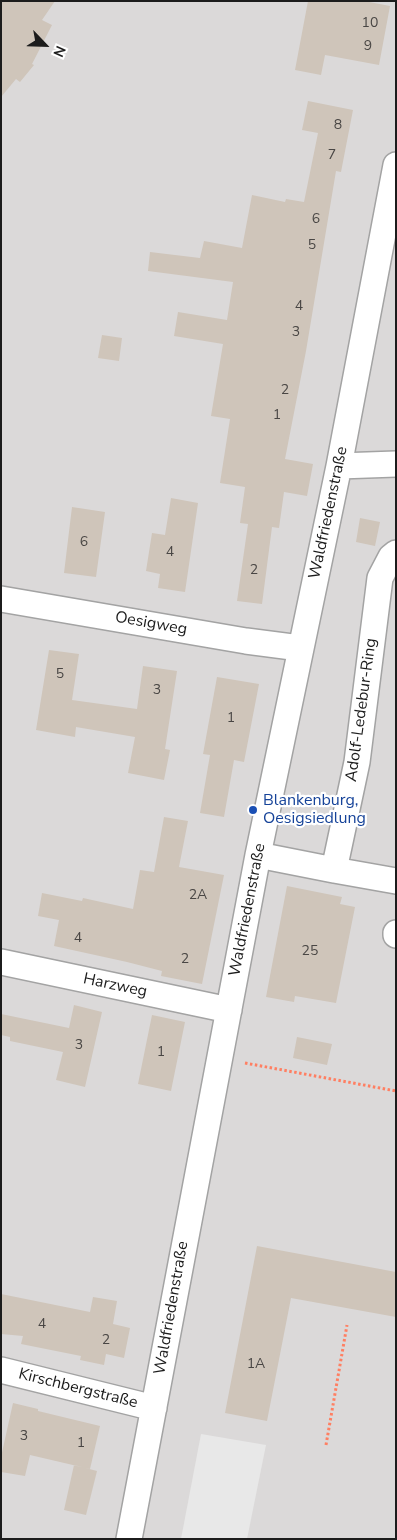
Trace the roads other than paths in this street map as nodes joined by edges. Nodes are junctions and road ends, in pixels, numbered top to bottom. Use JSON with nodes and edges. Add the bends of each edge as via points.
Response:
{"nodes":[{"id":1,"x":396,"y":165,"type":"edge"},
{"id":2,"x":396,"y":464,"type":"edge"},
{"id":3,"x":339,"y":466,"type":"junction"},
{"id":4,"x":396,"y":554,"type":"edge"},
{"id":5,"x":1,"y":599,"type":"edge"},
{"id":6,"x":300,"y":648,"type":"junction"},
{"id":7,"x":258,"y":855,"type":"junction"},
{"id":8,"x":334,"y":870,"type":"junction"},
{"id":9,"x":396,"y":881,"type":"edge"},
{"id":10,"x":1,"y":962,"type":"edge"},
{"id":11,"x":228,"y":1010,"type":"junction"},
{"id":12,"x":1,"y":1370,"type":"edge"},
{"id":13,"x":154,"y":1408,"type":"junction"},
{"id":14,"x":129,"y":1539,"type":"edge"}],
"edges":[{"from":1,"to":3,"type":"street","name":"Waldfriedenstraße"},
{"from":2,"to":3,"type":"street"},
{"from":3,"to":6,"type":"street","name":"Waldfriedenstraße"},
{"from":4,"to":8,"type":"street","name":"Adolf-Ledebur-Ring","via":[[380,578],[356,762]]},
{"from":5,"to":6,"type":"street","name":"Oesigweg"},
{"from":6,"to":7,"type":"street","name":"Waldfriedenstraße"},
{"from":7,"to":8,"type":"street"},
{"from":7,"to":11,"type":"street","name":"Waldfriedenstraße"},
{"from":8,"to":9,"type":"street"},
{"from":10,"to":11,"type":"street","name":"Harzweg"},
{"from":11,"to":13,"type":"street","name":"Waldfriedenstraße"},
{"from":12,"to":13,"type":"street","name":"Kirschbergstraße"},
{"from":13,"to":14,"type":"street","name":"Waldfriedenstraße"}]}
